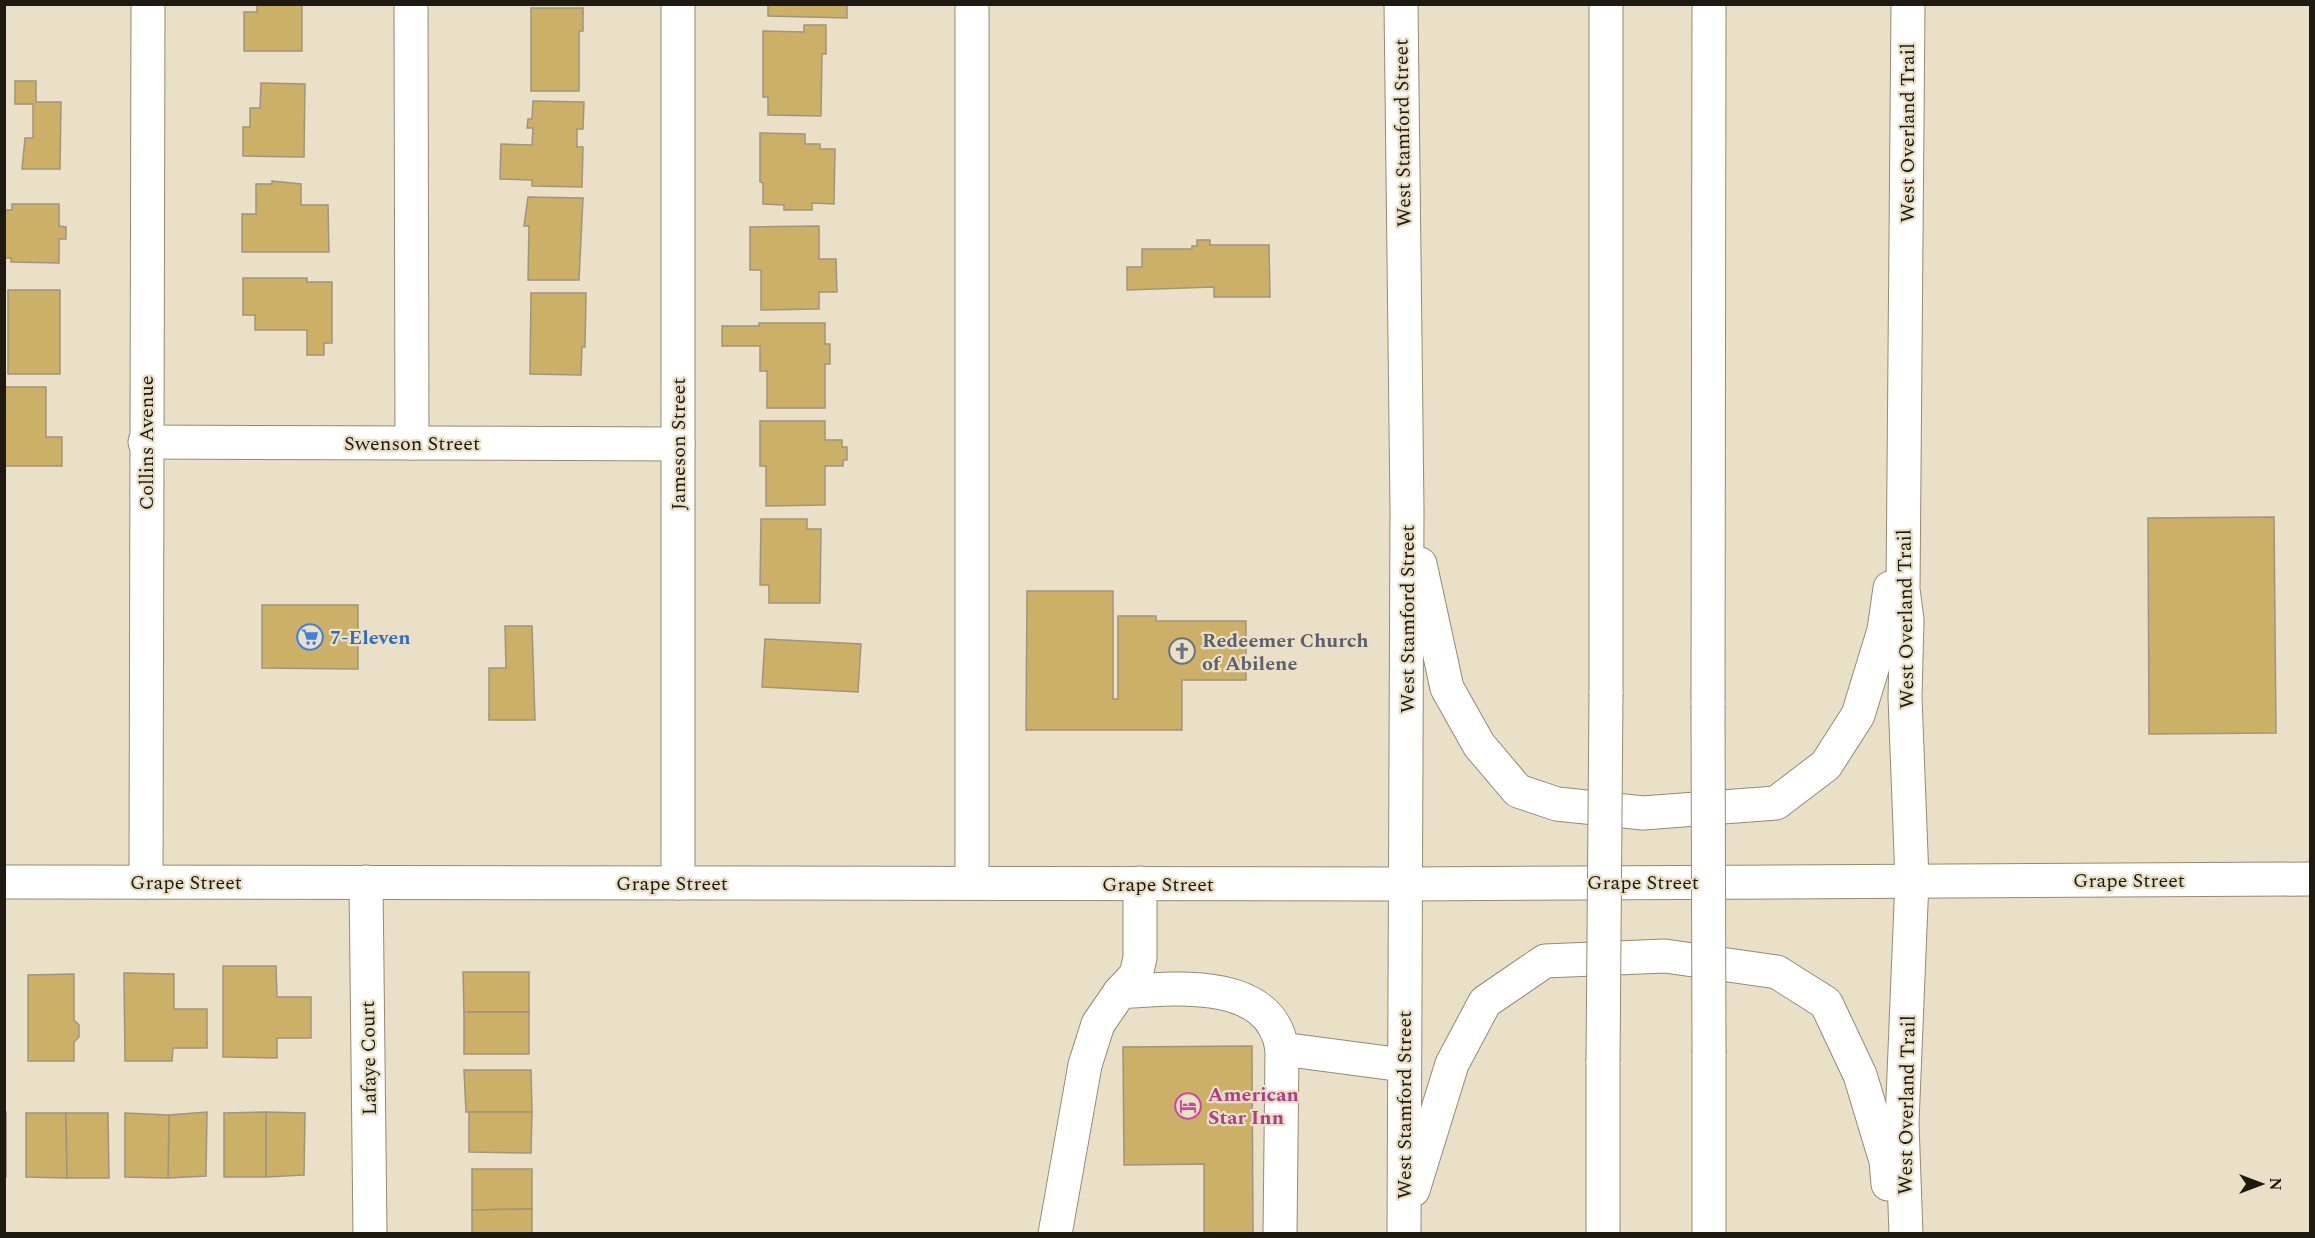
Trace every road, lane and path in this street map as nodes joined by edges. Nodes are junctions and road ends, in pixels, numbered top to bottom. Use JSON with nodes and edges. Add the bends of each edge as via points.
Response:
{"nodes":[{"id":1,"x":148,"y":4,"type":"edge"},
{"id":2,"x":411,"y":4,"type":"edge"},
{"id":3,"x":678,"y":4,"type":"edge"},
{"id":4,"x":972,"y":4,"type":"edge"},
{"id":5,"x":1401,"y":4,"type":"edge"},
{"id":6,"x":1606,"y":4,"type":"edge"},
{"id":7,"x":1709,"y":4,"type":"edge"},
{"id":8,"x":1908,"y":4,"type":"edge"},
{"id":9,"x":146,"y":442,"type":"junction"},
{"id":10,"x":412,"y":443,"type":"junction"},
{"id":11,"x":678,"y":444,"type":"junction"},
{"id":12,"x":1904,"y":487,"type":"junction"},
{"id":13,"x":1407,"y":510,"type":"junction"},
{"id":14,"x":2310,"y":879,"type":"edge"},
{"id":15,"x":1912,"y":880,"type":"junction"},
{"id":16,"x":4,"y":882,"type":"edge"},
{"id":17,"x":146,"y":882,"type":"junction"},
{"id":18,"x":366,"y":882,"type":"junction"},
{"id":19,"x":678,"y":884,"type":"junction"},
{"id":20,"x":972,"y":884,"type":"junction"},
{"id":21,"x":1140,"y":884,"type":"junction"},
{"id":22,"x":1406,"y":884,"type":"junction"},
{"id":23,"x":1120,"y":992,"type":"junction"},
{"id":24,"x":1282,"y":1049,"type":"junction"},
{"id":25,"x":1403,"y":1065,"type":"junction"},
{"id":26,"x":1404,"y":1226,"type":"edge"},
{"id":27,"x":370,"y":1233,"type":"edge"},
{"id":28,"x":1055,"y":1233,"type":"edge"},
{"id":29,"x":1280,"y":1233,"type":"edge"},
{"id":30,"x":1603,"y":1233,"type":"edge"},
{"id":31,"x":1709,"y":1233,"type":"edge"},
{"id":32,"x":1893,"y":1233,"type":"edge"},
{"id":33,"x":1906,"y":1233,"type":"edge"}],
"edges":[{"from":1,"to":9,"type":"main road","name":"Collins Avenue"},
{"from":2,"to":10,"type":"main road"},
{"from":3,"to":11,"type":"main road","name":"Jameson Street"},
{"from":4,"to":20,"type":"main road"},
{"from":5,"to":13,"type":"main road","name":"West Stamford Street"},
{"from":6,"to":30,"type":"main road","bridge":true},
{"from":7,"to":31,"type":"main road","bridge":true},
{"from":8,"to":12,"type":"main road","name":"West Overland Trail"},
{"from":9,"to":10,"type":"main road","name":"Swenson Street"},
{"from":9,"to":17,"type":"main road","name":"Collins Avenue"},
{"from":10,"to":11,"type":"main road","name":"Swenson Street"},
{"from":11,"to":19,"type":"main road","name":"Jameson Street"},
{"from":12,"to":13,"type":"main road","via":[[1884,630],[1858,715],[1826,765],[1776,803],[1643,813],[1557,804],[1518,791],[1479,746],[1447,688]]},
{"from":12,"to":15,"type":"main road","name":"West Overland Trail","via":[[1905,697]]},
{"from":13,"to":22,"type":"main road","name":"West Stamford Street"},
{"from":14,"to":15,"type":"main road","name":"Grape Street"},
{"from":15,"to":22,"type":"main road","name":"Grape Street"},
{"from":15,"to":33,"type":"main road","name":"West Overland Trail","via":[[1902,1123]]},
{"from":16,"to":17,"type":"main road","name":"Grape Street"},
{"from":17,"to":18,"type":"main road","name":"Grape Street"},
{"from":18,"to":19,"type":"main road","name":"Grape Street"},
{"from":18,"to":27,"type":"main road","name":"Lafaye Court"},
{"from":19,"to":20,"type":"main road","name":"Grape Street"},
{"from":20,"to":21,"type":"main road","name":"Grape Street"},
{"from":21,"to":22,"type":"main road","name":"Grape Street"},
{"from":21,"to":23,"type":"main road","via":[[1140,958],[1136,975]]},
{"from":22,"to":25,"type":"main road","name":"West Stamford Street"},
{"from":23,"to":24,"type":"main road","via":[[1167,988],[1215,991],[1248,1001],[1268,1015],[1280,1033]]},
{"from":23,"to":28,"type":"main road","via":[[1098,1024],[1085,1065]]},
{"from":24,"to":25,"type":"main road"},
{"from":24,"to":29,"type":"main road"},
{"from":25,"to":26,"type":"main road","name":"West Stamford Street"},
{"from":26,"to":32,"type":"main road","via":[[1452,1064],[1485,1002],[1545,962],[1665,956],[1777,972],[1826,1003],[1860,1075],[1886,1161]]}]}
